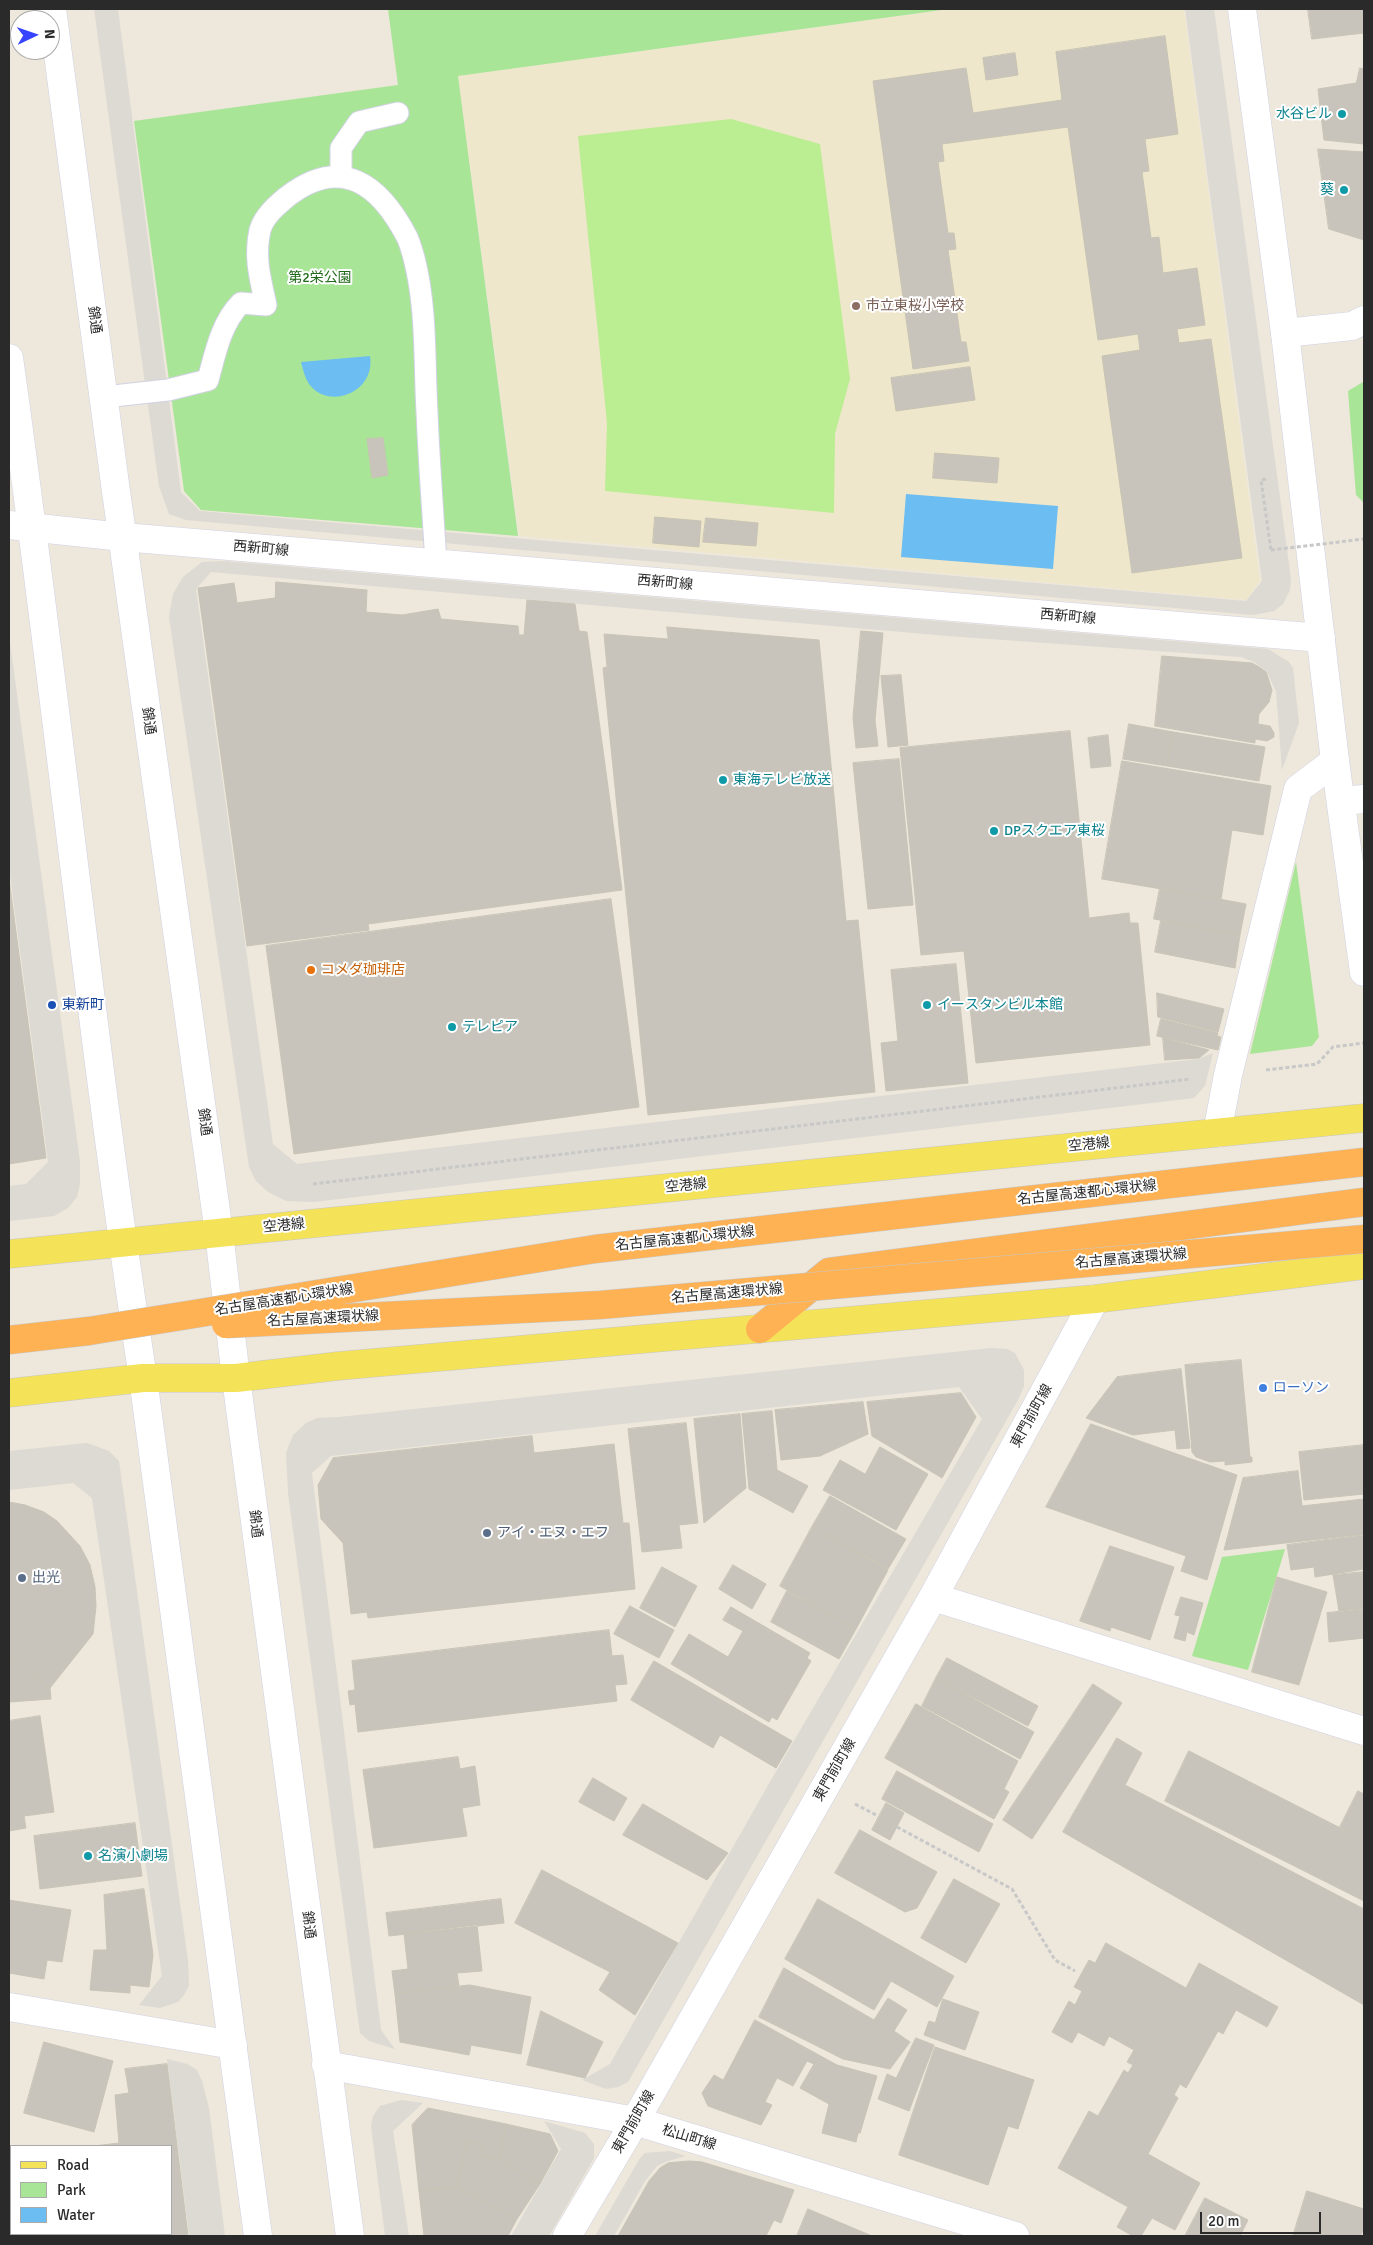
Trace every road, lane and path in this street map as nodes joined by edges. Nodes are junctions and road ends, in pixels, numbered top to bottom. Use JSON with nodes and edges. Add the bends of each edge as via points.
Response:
{"nodes":[{"id":1,"x":52,"y":9,"type":"edge"},
{"id":2,"x":1242,"y":9,"type":"edge"},
{"id":3,"x":398,"y":113,"type":"dead end"},
{"id":4,"x":341,"y":175,"type":"junction"},
{"id":5,"x":1364,"y":320,"type":"edge"},
{"id":6,"x":1285,"y":333,"type":"junction"},
{"id":7,"x":9,"y":358,"type":"edge"},
{"id":8,"x":104,"y":397,"type":"junction"},
{"id":9,"x":1269,"y":478,"type":"dead end"},
{"id":10,"x":21,"y":526,"type":"edge"},
{"id":11,"x":123,"y":537,"type":"junction"},
{"id":12,"x":1364,"y":538,"type":"edge"},
{"id":13,"x":436,"y":563,"type":"junction"},
{"id":14,"x":1321,"y":638,"type":"junction"},
{"id":15,"x":1334,"y":761,"type":"junction"},
{"id":16,"x":1353,"y":800,"type":"edge"},
{"id":17,"x":1364,"y":972,"type":"edge"},
{"id":18,"x":1364,"y":1042,"type":"edge"},
{"id":19,"x":1228,"y":1075,"type":"junction"},
{"id":20,"x":1364,"y":1118,"type":"edge"},
{"id":21,"x":1217,"y":1133,"type":"junction"},
{"id":22,"x":1364,"y":1162,"type":"edge"},
{"id":23,"x":313,"y":1184,"type":"dead end"},
{"id":24,"x":1364,"y":1202,"type":"edge"},
{"id":25,"x":219,"y":1233,"type":"junction"},
{"id":26,"x":1364,"y":1239,"type":"edge"},
{"id":27,"x":122,"y":1243,"type":"junction"},
{"id":28,"x":9,"y":1254,"type":"edge"},
{"id":29,"x":1364,"y":1265,"type":"edge"},
{"id":30,"x":1096,"y":1299,"type":"junction"},
{"id":31,"x":760,"y":1329,"type":"junction"},
{"id":32,"x":90,"y":1331,"type":"junction"},
{"id":33,"x":9,"y":1340,"type":"edge"},
{"id":34,"x":142,"y":1378,"type":"junction"},
{"id":35,"x":236,"y":1378,"type":"junction"},
{"id":36,"x":9,"y":1393,"type":"edge"},
{"id":37,"x":933,"y":1597,"type":"junction"},
{"id":38,"x":1364,"y":1731,"type":"edge"},
{"id":39,"x":897,"y":1827,"type":"dead end"},
{"id":40,"x":1075,"y":1971,"type":"dead end"},
{"id":41,"x":9,"y":2007,"type":"edge"},
{"id":42,"x":233,"y":2045,"type":"junction"},
{"id":43,"x":326,"y":2066,"type":"junction"},
{"id":44,"x":635,"y":2121,"type":"junction"},
{"id":45,"x":258,"y":2236,"type":"edge"},
{"id":46,"x":350,"y":2236,"type":"edge"},
{"id":47,"x":567,"y":2236,"type":"edge"},
{"id":48,"x":1016,"y":2236,"type":"edge"}],
"edges":[{"from":1,"to":8,"type":"street","name":"錦通"},
{"from":2,"to":6,"type":"street"},
{"from":3,"to":4,"type":"lane","via":[[359,122],[341,148]]},
{"from":4,"to":8,"type":"lane","via":[[318,179],[295,191],[272,209],[260,228],[256,258],[266,305],[241,303],[234,310],[219,340],[208,380],[168,390]]},
{"from":4,"to":13,"type":"lane","via":[[370,187],[392,211],[408,239],[418,275],[424,330]]},
{"from":5,"to":6,"type":"street","via":[[1352,326]]},
{"from":6,"to":14,"type":"street"},
{"from":7,"to":10,"type":"street"},
{"from":8,"to":11,"type":"street","name":"錦通"},
{"from":9,"to":12,"type":"path","bridge":true,"via":[[1261,480],[1271,550]]},
{"from":10,"to":11,"type":"street","name":"西新町線"},
{"from":10,"to":27,"type":"street"},
{"from":11,"to":13,"type":"street","name":"西新町線"},
{"from":11,"to":25,"type":"street","name":"錦通"},
{"from":13,"to":14,"type":"street","name":"西新町線"},
{"from":14,"to":15,"type":"street"},
{"from":15,"to":16,"type":"street"},
{"from":15,"to":19,"type":"street","via":[[1298,789]]},
{"from":16,"to":17,"type":"street"},
{"from":18,"to":19,"type":"path","via":[[1333,1047],[1317,1064]]},
{"from":19,"to":21,"type":"street"},
{"from":19,"to":23,"type":"path"},
{"from":20,"to":21,"type":"main road","name":"空港線"},
{"from":21,"to":25,"type":"main road","name":"空港線"},
{"from":22,"to":32,"type":"highway","name":"名古屋高速都心環状線","bridge":true,"via":[[595,1249]]},
{"from":24,"to":31,"type":"highway","via":[[830,1272]]},
{"from":25,"to":27,"type":"main road","name":"空港線"},
{"from":25,"to":35,"type":"street","name":"錦通"},
{"from":26,"to":32,"type":"highway","name":"名古屋高速環状線","bridge":true,"via":[[600,1305]]},
{"from":27,"to":28,"type":"main road","name":"空港線"},
{"from":27,"to":34,"type":"street"},
{"from":29,"to":30,"type":"main road"},
{"from":30,"to":31,"type":"main road"},
{"from":30,"to":37,"type":"street","name":"東門前町線"},
{"from":31,"to":35,"type":"main road"},
{"from":32,"to":33,"type":"highway","name":"名古屋高速都心環状線"},
{"from":34,"to":35,"type":"main road"},
{"from":34,"to":36,"type":"main road"},
{"from":34,"to":42,"type":"street"},
{"from":35,"to":43,"type":"street","name":"錦通"},
{"from":37,"to":38,"type":"street"},
{"from":37,"to":44,"type":"street","name":"東門前町線"},
{"from":39,"to":40,"type":"path","via":[[1012,1889],[1055,1960]]},
{"from":41,"to":42,"type":"street"},
{"from":42,"to":45,"type":"street"},
{"from":43,"to":44,"type":"street","name":"松山町線"},
{"from":43,"to":46,"type":"street","name":"錦通"},
{"from":44,"to":47,"type":"street","name":"東門前町線"},
{"from":44,"to":48,"type":"street","name":"松山町線"}]}
